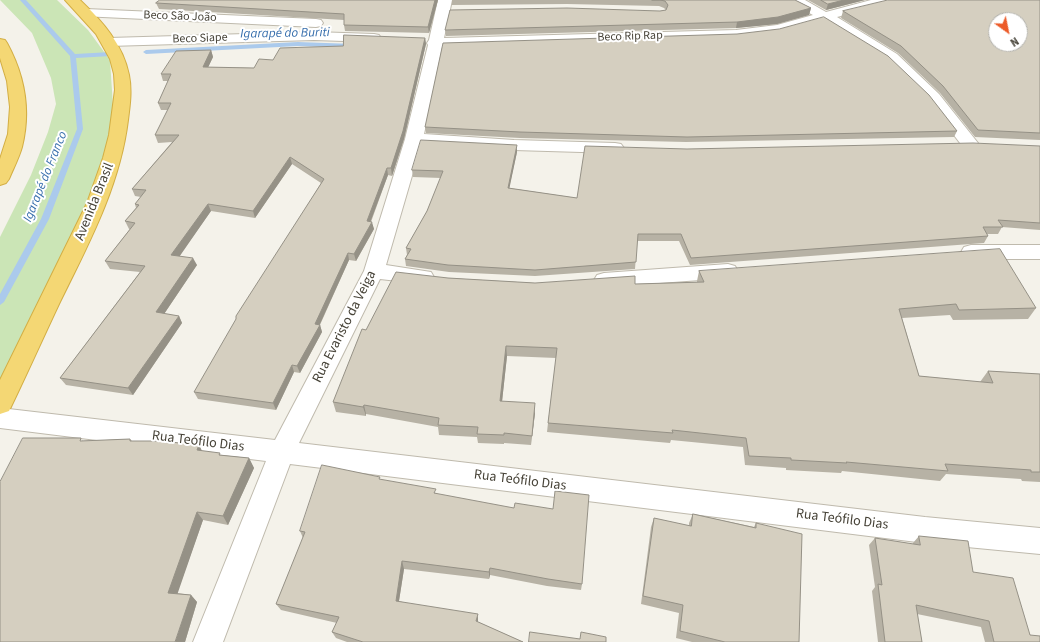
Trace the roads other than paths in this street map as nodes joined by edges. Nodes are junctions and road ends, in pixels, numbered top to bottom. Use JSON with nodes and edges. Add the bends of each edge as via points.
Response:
{"nodes":[{"id":1,"x":72,"y":0,"type":"edge"},
{"id":2,"x":795,"y":0,"type":"edge"},
{"id":3,"x":887,"y":0,"type":"edge"},
{"id":4,"x":449,"y":7,"type":"edge"},
{"id":5,"x":86,"y":13,"type":"junction"},
{"id":6,"x":826,"y":17,"type":"junction"},
{"id":7,"x":321,"y":23,"type":"edge"},
{"id":8,"x":390,"y":38,"type":"edge"},
{"id":9,"x":430,"y":40,"type":"junction"},
{"id":10,"x":109,"y":42,"type":"junction"},
{"id":11,"x":0,"y":43,"type":"edge"},
{"id":12,"x":414,"y":139,"type":"junction"},
{"id":13,"x":946,"y":144,"type":"edge"},
{"id":14,"x":632,"y":148,"type":"edge"},
{"id":15,"x":0,"y":179,"type":"edge"},
{"id":16,"x":1040,"y":252,"type":"edge"},
{"id":17,"x":954,"y":253,"type":"edge"},
{"id":18,"x":749,"y":269,"type":"edge"},
{"id":19,"x":374,"y":270,"type":"junction"},
{"id":20,"x":441,"y":279,"type":"edge"},
{"id":21,"x":585,"y":282,"type":"edge"},
{"id":22,"x":0,"y":404,"type":"edge"},
{"id":23,"x":0,"y":418,"type":"edge"},
{"id":24,"x":282,"y":452,"type":"junction"},
{"id":25,"x":1040,"y":542,"type":"edge"},
{"id":26,"x":208,"y":642,"type":"edge"}],
"edges":[{"from":1,"to":5,"type":"highway","name":"Avenida Brasil"},
{"from":2,"to":6,"type":"street"},
{"from":3,"to":6,"type":"street","name":"Beco Rip Rap"},
{"from":4,"to":9,"type":"street","name":"Rua Evaristo da Veiga"},
{"from":5,"to":7,"type":"street","name":"Beco São João"},
{"from":5,"to":10,"type":"highway","name":"Avenida Brasil"},
{"from":6,"to":9,"type":"street","name":"Beco Rip Rap","via":[[776,29],[736,34]]},
{"from":6,"to":13,"type":"street","via":[[892,57],[977,143]]},
{"from":8,"to":10,"type":"street","name":"Beco Siape","via":[[314,36]]},
{"from":9,"to":12,"type":"street","name":"Rua Evaristo da Veiga"},
{"from":10,"to":22,"type":"highway","name":"Avenida Brasil","via":[[120,69],[123,97],[119,133],[110,167],[94,212]]},
{"from":11,"to":15,"type":"highway","via":[[9,58],[18,89],[18,117],[13,148]]},
{"from":12,"to":14,"type":"street"},
{"from":12,"to":19,"type":"street","name":"Rua Evaristo da Veiga"},
{"from":16,"to":17,"type":"street"},
{"from":18,"to":21,"type":"street"},
{"from":19,"to":20,"type":"street"},
{"from":19,"to":24,"type":"street","name":"Rua Evaristo da Veiga"},
{"from":23,"to":24,"type":"street","name":"Rua Teófilo Dias"},
{"from":24,"to":25,"type":"street","name":"Rua Teófilo Dias"},
{"from":24,"to":26,"type":"street","name":"Rua Evaristo da Veiga"}]}
